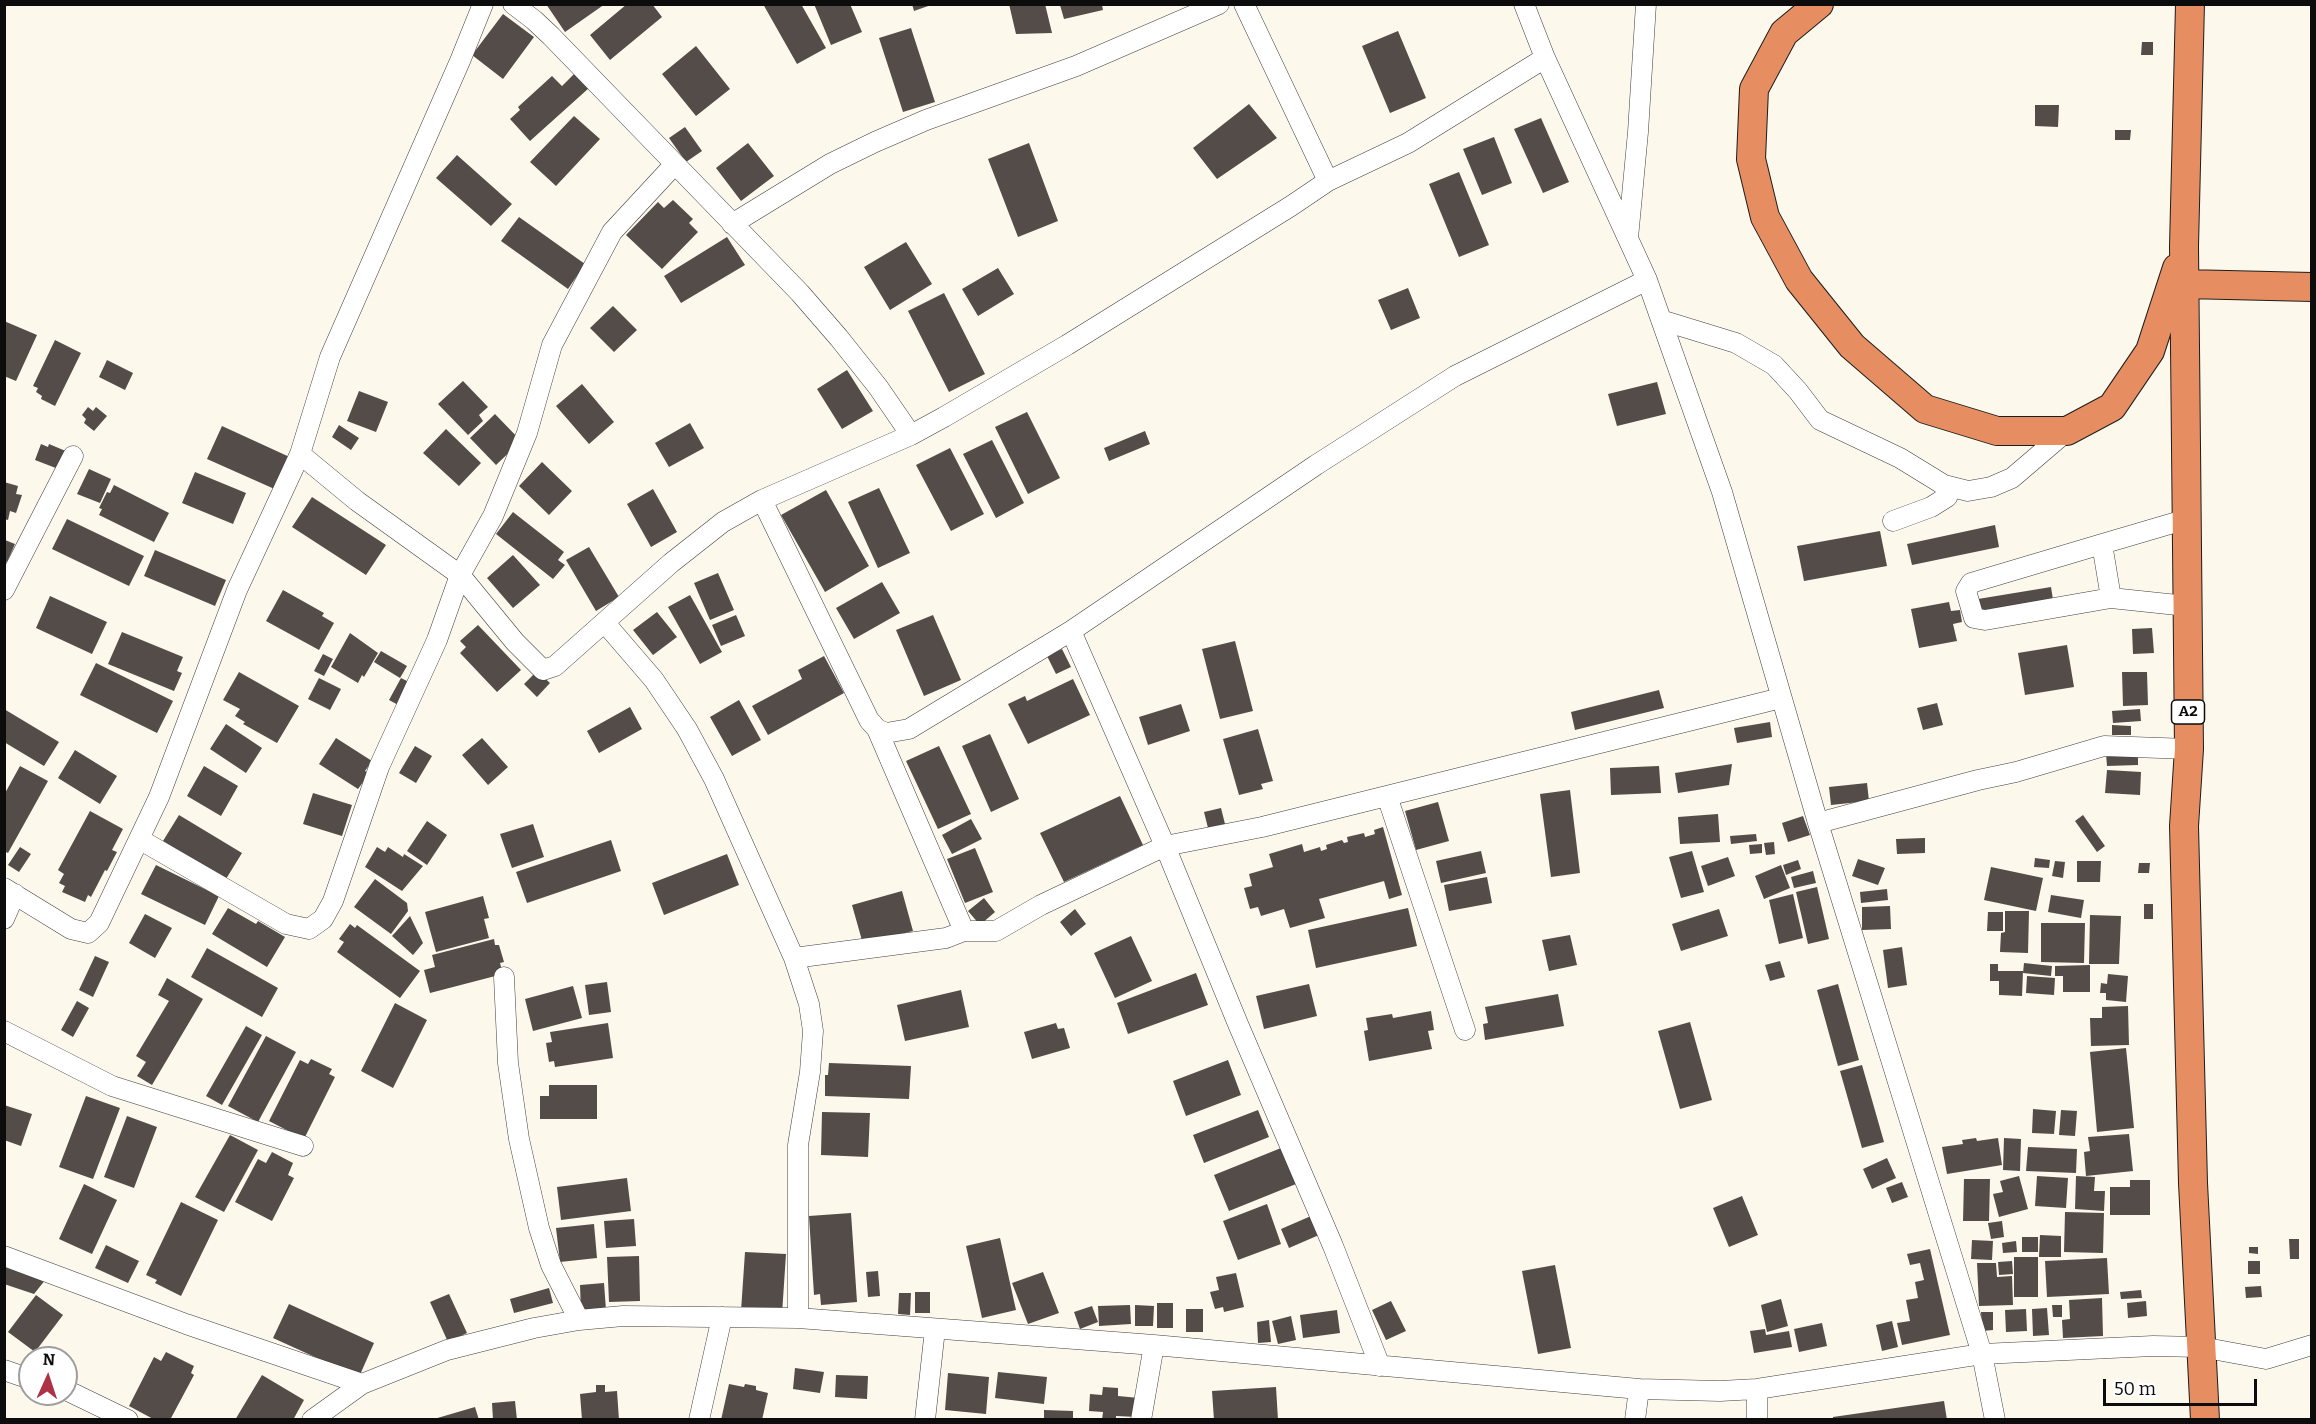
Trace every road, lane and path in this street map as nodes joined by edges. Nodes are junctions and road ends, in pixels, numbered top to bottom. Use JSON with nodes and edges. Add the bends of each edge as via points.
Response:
{"nodes":[{"id":1,"x":483,"y":4,"type":"edge"},
{"id":2,"x":513,"y":4,"type":"edge"},
{"id":3,"x":1219,"y":4,"type":"edge"},
{"id":4,"x":1244,"y":4,"type":"edge"},
{"id":5,"x":1524,"y":4,"type":"edge"},
{"id":6,"x":1646,"y":4,"type":"edge"},
{"id":7,"x":1819,"y":4,"type":"edge"},
{"id":8,"x":2190,"y":4,"type":"edge"},
{"id":9,"x":1545,"y":58,"type":"junction"},
{"id":10,"x":675,"y":164,"type":"junction"},
{"id":11,"x":1328,"y":181,"type":"junction"},
{"id":12,"x":732,"y":224,"type":"junction"},
{"id":13,"x":1628,"y":240,"type":"junction"},
{"id":14,"x":2184,"y":246,"type":"junction"},
{"id":15,"x":1647,"y":280,"type":"junction"},
{"id":16,"x":2184,"y":284,"type":"junction"},
{"id":17,"x":2312,"y":287,"type":"edge"},
{"id":18,"x":1661,"y":320,"type":"junction"},
{"id":19,"x":2067,"y":431,"type":"junction"},
{"id":20,"x":911,"y":435,"type":"junction"},
{"id":21,"x":300,"y":454,"type":"junction"},
{"id":22,"x":73,"y":456,"type":"dead end"},
{"id":23,"x":1944,"y":484,"type":"junction"},
{"id":24,"x":762,"y":500,"type":"junction"},
{"id":25,"x":2187,"y":519,"type":"junction"},
{"id":26,"x":1893,"y":521,"type":"dead end"},
{"id":27,"x":2102,"y":544,"type":"junction"},
{"id":28,"x":460,"y":575,"type":"junction"},
{"id":29,"x":4,"y":590,"type":"edge"},
{"id":30,"x":2111,"y":598,"type":"junction"},
{"id":31,"x":2187,"y":606,"type":"junction"},
{"id":32,"x":605,"y":623,"type":"junction"},
{"id":33,"x":1071,"y":631,"type":"junction"},
{"id":34,"x":1781,"y":698,"type":"junction"},
{"id":35,"x":877,"y":729,"type":"junction"},
{"id":36,"x":2189,"y":749,"type":"junction"},
{"id":37,"x":1387,"y":796,"type":"junction"},
{"id":38,"x":1818,"y":823,"type":"junction"},
{"id":39,"x":139,"y":840,"type":"junction"},
{"id":40,"x":1165,"y":846,"type":"junction"},
{"id":41,"x":10,"y":891,"type":"edge"},
{"id":42,"x":4,"y":919,"type":"edge"},
{"id":43,"x":964,"y":931,"type":"junction"},
{"id":44,"x":794,"y":958,"type":"junction"},
{"id":45,"x":504,"y":977,"type":"dead end"},
{"id":46,"x":1464,"y":1030,"type":"dead end"},
{"id":47,"x":4,"y":1031,"type":"edge"},
{"id":48,"x":303,"y":1146,"type":"dead end"},
{"id":49,"x":4,"y":1256,"type":"edge"},
{"id":50,"x":722,"y":1317,"type":"junction"},
{"id":51,"x":798,"y":1318,"type":"junction"},
{"id":52,"x":579,"y":1320,"type":"junction"},
{"id":53,"x":935,"y":1329,"type":"junction"},
{"id":54,"x":1154,"y":1345,"type":"junction"},
{"id":55,"x":2312,"y":1346,"type":"edge"},
{"id":56,"x":2201,"y":1347,"type":"junction"},
{"id":57,"x":1982,"y":1354,"type":"junction"},
{"id":58,"x":1380,"y":1366,"type":"junction"},
{"id":59,"x":362,"y":1384,"type":"junction"},
{"id":60,"x":1640,"y":1389,"type":"junction"},
{"id":61,"x":1757,"y":1389,"type":"junction"},
{"id":62,"x":78,"y":1396,"type":"edge"},
{"id":63,"x":128,"y":1419,"type":"edge"},
{"id":64,"x":312,"y":1419,"type":"edge"},
{"id":65,"x":699,"y":1419,"type":"edge"},
{"id":66,"x":925,"y":1419,"type":"edge"},
{"id":67,"x":1141,"y":1419,"type":"edge"},
{"id":68,"x":1635,"y":1419,"type":"edge"},
{"id":69,"x":1757,"y":1419,"type":"edge"},
{"id":70,"x":1995,"y":1419,"type":"edge"},
{"id":71,"x":2205,"y":1419,"type":"edge"}],
"edges":[{"from":1,"to":21,"type":"street","via":[[330,357]]},
{"from":2,"to":10,"type":"street","via":[[534,20]]},
{"from":3,"to":12,"type":"street","via":[[1076,66],[875,142],[830,164]]},
{"from":4,"to":11,"type":"street"},
{"from":5,"to":9,"type":"street"},
{"from":6,"to":13,"type":"street"},
{"from":7,"to":19,"type":"highway","via":[[1784,33],[1754,89],[1751,159],[1765,217],[1799,280],[1852,346],[1925,409],[1997,431]]},
{"from":8,"to":14,"type":"highway","number":"A2"},
{"from":9,"to":11,"type":"street","via":[[1408,144]]},
{"from":9,"to":13,"type":"street"},
{"from":10,"to":12,"type":"street"},
{"from":10,"to":28,"type":"street","via":[[612,232],[552,345],[527,433],[492,516]]},
{"from":11,"to":20,"type":"street","via":[[1067,345]]},
{"from":12,"to":20,"type":"street","via":[[839,338]]},
{"from":13,"to":15,"type":"street"},
{"from":14,"to":16,"type":"highway","number":"A2"},
{"from":14,"to":19,"type":"highway","via":[[2150,351],[2112,406]]},
{"from":15,"to":18,"type":"street"},
{"from":15,"to":33,"type":"street","via":[[1455,376]]},
{"from":16,"to":17,"type":"highway"},
{"from":16,"to":25,"type":"highway","number":"A2"},
{"from":18,"to":23,"type":"street","via":[[1736,343],[1774,365],[1820,420]]},
{"from":18,"to":34,"type":"street","via":[[1722,492]]},
{"from":19,"to":23,"type":"street","via":[[2012,478],[1968,491]]},
{"from":20,"to":24,"type":"street"},
{"from":21,"to":28,"type":"street","via":[[357,501]]},
{"from":21,"to":39,"type":"street","via":[[237,590]]},
{"from":22,"to":29,"type":"street"},
{"from":23,"to":26,"type":"street","via":[[1947,497]]},
{"from":24,"to":32,"type":"street","via":[[699,540]]},
{"from":24,"to":35,"type":"street","via":[[869,720]]},
{"from":25,"to":27,"type":"street"},
{"from":25,"to":31,"type":"highway","number":"A2"},
{"from":27,"to":30,"type":"street"},
{"from":27,"to":30,"type":"street","via":[[1971,583],[1966,591],[1974,618],[1985,620]]},
{"from":28,"to":32,"type":"street","via":[[543,670],[555,666]]},
{"from":28,"to":39,"type":"street","via":[[437,640],[379,767],[324,919],[309,929],[286,924]]},
{"from":30,"to":31,"type":"street"},
{"from":31,"to":36,"type":"highway","number":"A2"},
{"from":32,"to":44,"type":"street","via":[[654,680],[687,729]]},
{"from":33,"to":35,"type":"street","via":[[909,729],[886,733]]},
{"from":33,"to":40,"type":"street"},
{"from":34,"to":37,"type":"street"},
{"from":34,"to":38,"type":"street"},
{"from":35,"to":43,"type":"street"},
{"from":36,"to":38,"type":"street","via":[[2104,746]]},
{"from":36,"to":56,"type":"highway","number":"A2","via":[[2184,826]]},
{"from":37,"to":40,"type":"street"},
{"from":37,"to":46,"type":"street"},
{"from":38,"to":57,"type":"street"},
{"from":39,"to":41,"type":"street","via":[[99,923],[88,933],[71,929]]},
{"from":40,"to":43,"type":"street","via":[[1041,904],[996,931]]},
{"from":40,"to":58,"type":"street"},
{"from":41,"to":42,"type":"street"},
{"from":43,"to":44,"type":"street","via":[[946,938]]},
{"from":44,"to":51,"type":"street","via":[[813,1031],[798,1145]]},
{"from":45,"to":52,"type":"street","via":[[508,1063],[519,1138],[551,1265]]},
{"from":47,"to":48,"type":"street","via":[[112,1086]]},
{"from":49,"to":59,"type":"street"},
{"from":50,"to":51,"type":"street"},
{"from":50,"to":52,"type":"street","via":[[623,1316]]},
{"from":50,"to":65,"type":"street"},
{"from":51,"to":53,"type":"street"},
{"from":52,"to":59,"type":"street","via":[[447,1350]]},
{"from":53,"to":54,"type":"street"},
{"from":53,"to":66,"type":"street"},
{"from":54,"to":58,"type":"street"},
{"from":54,"to":67,"type":"street"},
{"from":55,"to":56,"type":"street","via":[[2266,1359]]},
{"from":56,"to":57,"type":"street"},
{"from":56,"to":71,"type":"highway","number":"A2"},
{"from":57,"to":61,"type":"street"},
{"from":57,"to":70,"type":"street"},
{"from":58,"to":60,"type":"street"},
{"from":59,"to":64,"type":"street"},
{"from":60,"to":61,"type":"street"},
{"from":60,"to":68,"type":"street"},
{"from":61,"to":69,"type":"street"},
{"from":62,"to":63,"type":"street"}]}
